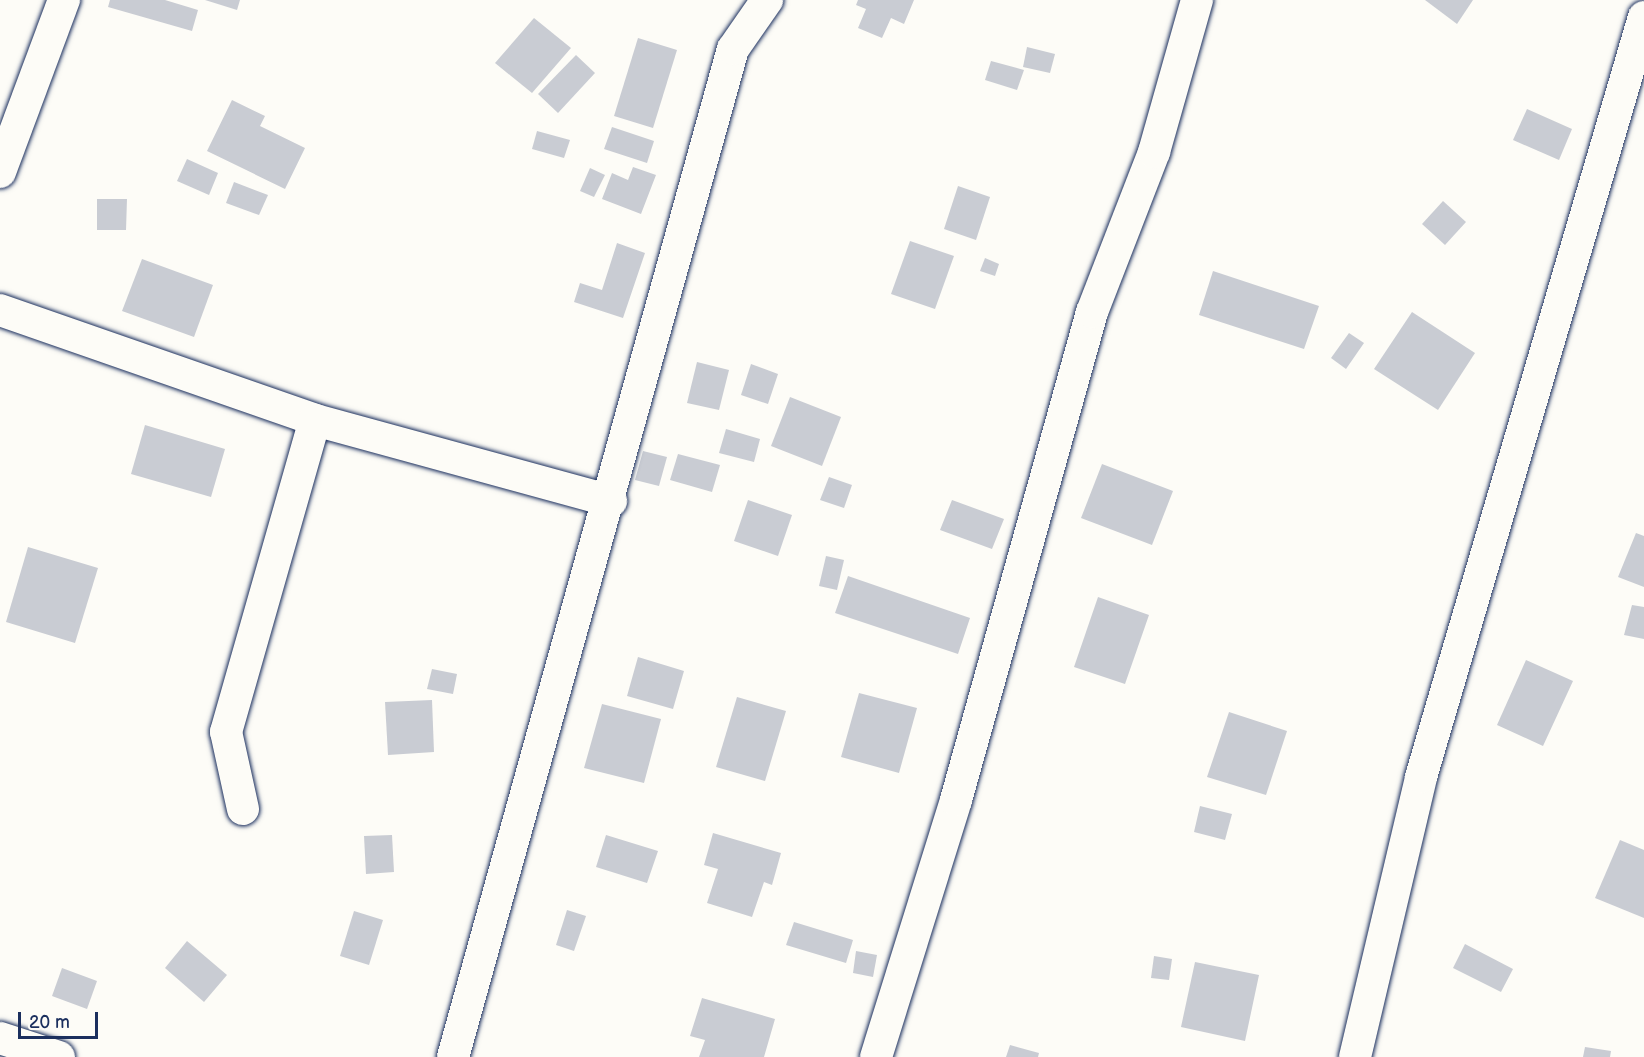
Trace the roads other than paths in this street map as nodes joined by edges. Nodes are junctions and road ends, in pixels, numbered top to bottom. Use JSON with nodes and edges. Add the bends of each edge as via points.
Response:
{"nodes":[{"id":1,"x":64,"y":0,"type":"edge"},
{"id":2,"x":767,"y":0,"type":"edge"},
{"id":3,"x":1197,"y":0,"type":"edge"},
{"id":4,"x":1644,"y":17,"type":"edge"},
{"id":5,"x":0,"y":172,"type":"edge"},
{"id":6,"x":0,"y":310,"type":"edge"},
{"id":7,"x":315,"y":420,"type":"junction"},
{"id":8,"x":611,"y":501,"type":"junction"},
{"id":9,"x":243,"y":809,"type":"dead end"},
{"id":10,"x":0,"y":1038,"type":"edge"},
{"id":11,"x":59,"y":1057,"type":"edge"},
{"id":12,"x":453,"y":1057,"type":"edge"},
{"id":13,"x":876,"y":1057,"type":"edge"},
{"id":14,"x":1355,"y":1057,"type":"edge"}],
"edges":[{"from":1,"to":5,"type":"street"},
{"from":2,"to":8,"type":"street","via":[[733,49]]},
{"from":3,"to":13,"type":"street","via":[[1154,152],[1092,312],[956,800]]},
{"from":4,"to":14,"type":"street","via":[[1421,777]]},
{"from":6,"to":7,"type":"street"},
{"from":7,"to":8,"type":"street"},
{"from":7,"to":9,"type":"street","via":[[226,732]]},
{"from":8,"to":12,"type":"street"},
{"from":10,"to":11,"type":"street"}]}
